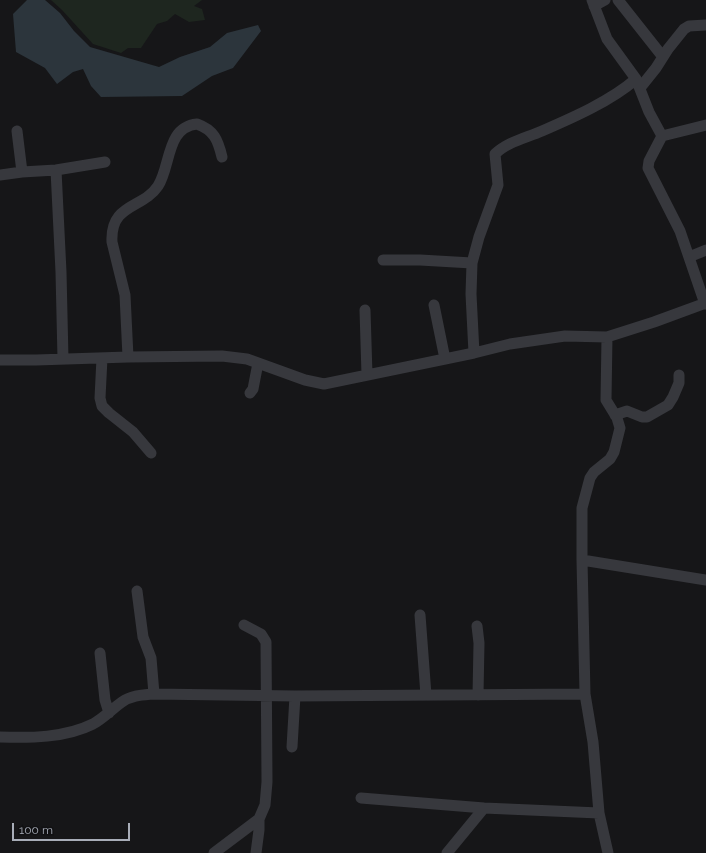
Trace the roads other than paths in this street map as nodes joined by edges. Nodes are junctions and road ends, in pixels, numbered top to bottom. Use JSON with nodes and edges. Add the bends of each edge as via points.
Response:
{"nodes":[{"id":1,"x":605,"y":0,"type":"edge"},
{"id":2,"x":618,"y":0,"type":"edge"},
{"id":3,"x":593,"y":3,"type":"edge"},
{"id":4,"x":706,"y":25,"type":"edge"},
{"id":5,"x":663,"y":57,"type":"junction"},
{"id":6,"x":638,"y":84,"type":"junction"},
{"id":7,"x":706,"y":125,"type":"edge"},
{"id":8,"x":17,"y":131,"type":"dead end"},
{"id":9,"x":662,"y":136,"type":"junction"},
{"id":10,"x":222,"y":157,"type":"dead end"},
{"id":11,"x":105,"y":162,"type":"dead end"},
{"id":12,"x":56,"y":170,"type":"junction"},
{"id":13,"x":22,"y":172,"type":"junction"},
{"id":14,"x":0,"y":175,"type":"edge"},
{"id":15,"x":706,"y":250,"type":"edge"},
{"id":16,"x":689,"y":257,"type":"junction"},
{"id":17,"x":384,"y":260,"type":"dead end"},
{"id":18,"x":472,"y":263,"type":"junction"},
{"id":19,"x":705,"y":303,"type":"edge"},
{"id":20,"x":434,"y":304,"type":"dead end"},
{"id":21,"x":365,"y":310,"type":"dead end"},
{"id":22,"x":607,"y":337,"type":"junction"},
{"id":23,"x":474,"y":353,"type":"junction"},
{"id":24,"x":128,"y":357,"type":"junction"},
{"id":25,"x":102,"y":358,"type":"junction"},
{"id":26,"x":63,"y":359,"type":"junction"},
{"id":27,"x":445,"y":359,"type":"junction"},
{"id":28,"x":0,"y":360,"type":"edge"},
{"id":29,"x":258,"y":363,"type":"junction"},
{"id":30,"x":367,"y":375,"type":"junction"},
{"id":31,"x":679,"y":375,"type":"dead end"},
{"id":32,"x":250,"y":393,"type":"dead end"},
{"id":33,"x":617,"y":420,"type":"junction"},
{"id":34,"x":151,"y":453,"type":"dead end"},
{"id":35,"x":582,"y":560,"type":"junction"},
{"id":36,"x":706,"y":580,"type":"edge"},
{"id":37,"x":137,"y":591,"type":"dead end"},
{"id":38,"x":420,"y":615,"type":"dead end"},
{"id":39,"x":244,"y":625,"type":"dead end"},
{"id":40,"x":477,"y":626,"type":"dead end"},
{"id":41,"x":100,"y":653,"type":"dead end"},
{"id":42,"x":154,"y":694,"type":"junction"},
{"id":43,"x":585,"y":694,"type":"junction"},
{"id":44,"x":426,"y":695,"type":"junction"},
{"id":45,"x":478,"y":695,"type":"junction"},
{"id":46,"x":267,"y":696,"type":"junction"},
{"id":47,"x":295,"y":696,"type":"junction"},
{"id":48,"x":109,"y":712,"type":"junction"},
{"id":49,"x":0,"y":737,"type":"edge"},
{"id":50,"x":292,"y":747,"type":"dead end"},
{"id":51,"x":361,"y":798,"type":"dead end"},
{"id":52,"x":484,"y":808,"type":"junction"},
{"id":53,"x":599,"y":813,"type":"junction"},
{"id":54,"x":259,"y":819,"type":"junction"},
{"id":55,"x":214,"y":853,"type":"edge"},
{"id":56,"x":256,"y":853,"type":"edge"},
{"id":57,"x":447,"y":853,"type":"edge"},
{"id":58,"x":608,"y":853,"type":"edge"}],
"edges":[{"from":1,"to":3,"type":"street"},
{"from":2,"to":5,"type":"street"},
{"from":3,"to":6,"type":"street","via":[[607,39]]},
{"from":4,"to":5,"type":"street","via":[[689,26],[684,29]]},
{"from":5,"to":6,"type":"street","via":[[656,68]]},
{"from":6,"to":9,"type":"street"},
{"from":6,"to":18,"type":"street","via":[[500,149],[495,154],[498,185]]},
{"from":7,"to":9,"type":"street"},
{"from":8,"to":13,"type":"street"},
{"from":9,"to":16,"type":"street","via":[[648,168]]},
{"from":10,"to":24,"type":"street","via":[[214,135],[197,124],[186,127],[174,139],[156,189],[129,207],[116,221],[112,242],[125,295]]},
{"from":11,"to":12,"type":"street"},
{"from":12,"to":13,"type":"street"},
{"from":12,"to":26,"type":"street"},
{"from":13,"to":14,"type":"street"},
{"from":15,"to":16,"type":"street"},
{"from":16,"to":19,"type":"street"},
{"from":17,"to":18,"type":"street"},
{"from":18,"to":23,"type":"street"},
{"from":19,"to":22,"type":"street"},
{"from":20,"to":27,"type":"street"},
{"from":21,"to":30,"type":"street"},
{"from":22,"to":23,"type":"street","via":[[565,336],[510,344]]},
{"from":22,"to":33,"type":"street","via":[[606,400]]},
{"from":23,"to":27,"type":"street"},
{"from":24,"to":25,"type":"street"},
{"from":24,"to":29,"type":"street","via":[[222,356]]},
{"from":25,"to":26,"type":"street"},
{"from":25,"to":34,"type":"street","via":[[102,406],[133,432]]},
{"from":26,"to":28,"type":"street"},
{"from":27,"to":30,"type":"street"},
{"from":29,"to":30,"type":"street","via":[[324,384]]},
{"from":29,"to":32,"type":"street"},
{"from":31,"to":33,"type":"street","via":[[679,383],[668,405],[646,417],[627,411]]},
{"from":33,"to":35,"type":"street","via":[[618,438],[614,452],[590,478],[582,508]]},
{"from":35,"to":36,"type":"street"},
{"from":35,"to":43,"type":"street"},
{"from":37,"to":42,"type":"street","via":[[143,637],[151,658]]},
{"from":38,"to":44,"type":"street"},
{"from":39,"to":46,"type":"street","via":[[265,638]]},
{"from":40,"to":45,"type":"street"},
{"from":41,"to":48,"type":"street","via":[[105,700]]},
{"from":42,"to":46,"type":"street"},
{"from":42,"to":48,"type":"street","via":[[129,698]]},
{"from":43,"to":45,"type":"street"},
{"from":43,"to":53,"type":"street","via":[[593,742]]},
{"from":44,"to":45,"type":"street"},
{"from":44,"to":47,"type":"street"},
{"from":46,"to":47,"type":"street"},
{"from":46,"to":54,"type":"street","via":[[266,788]]},
{"from":47,"to":50,"type":"street"},
{"from":48,"to":49,"type":"street","via":[[87,727],[65,733],[17,738]]},
{"from":51,"to":52,"type":"street"},
{"from":52,"to":53,"type":"street"},
{"from":52,"to":57,"type":"street"},
{"from":53,"to":58,"type":"street"},
{"from":54,"to":55,"type":"street"},
{"from":54,"to":56,"type":"street"}]}
